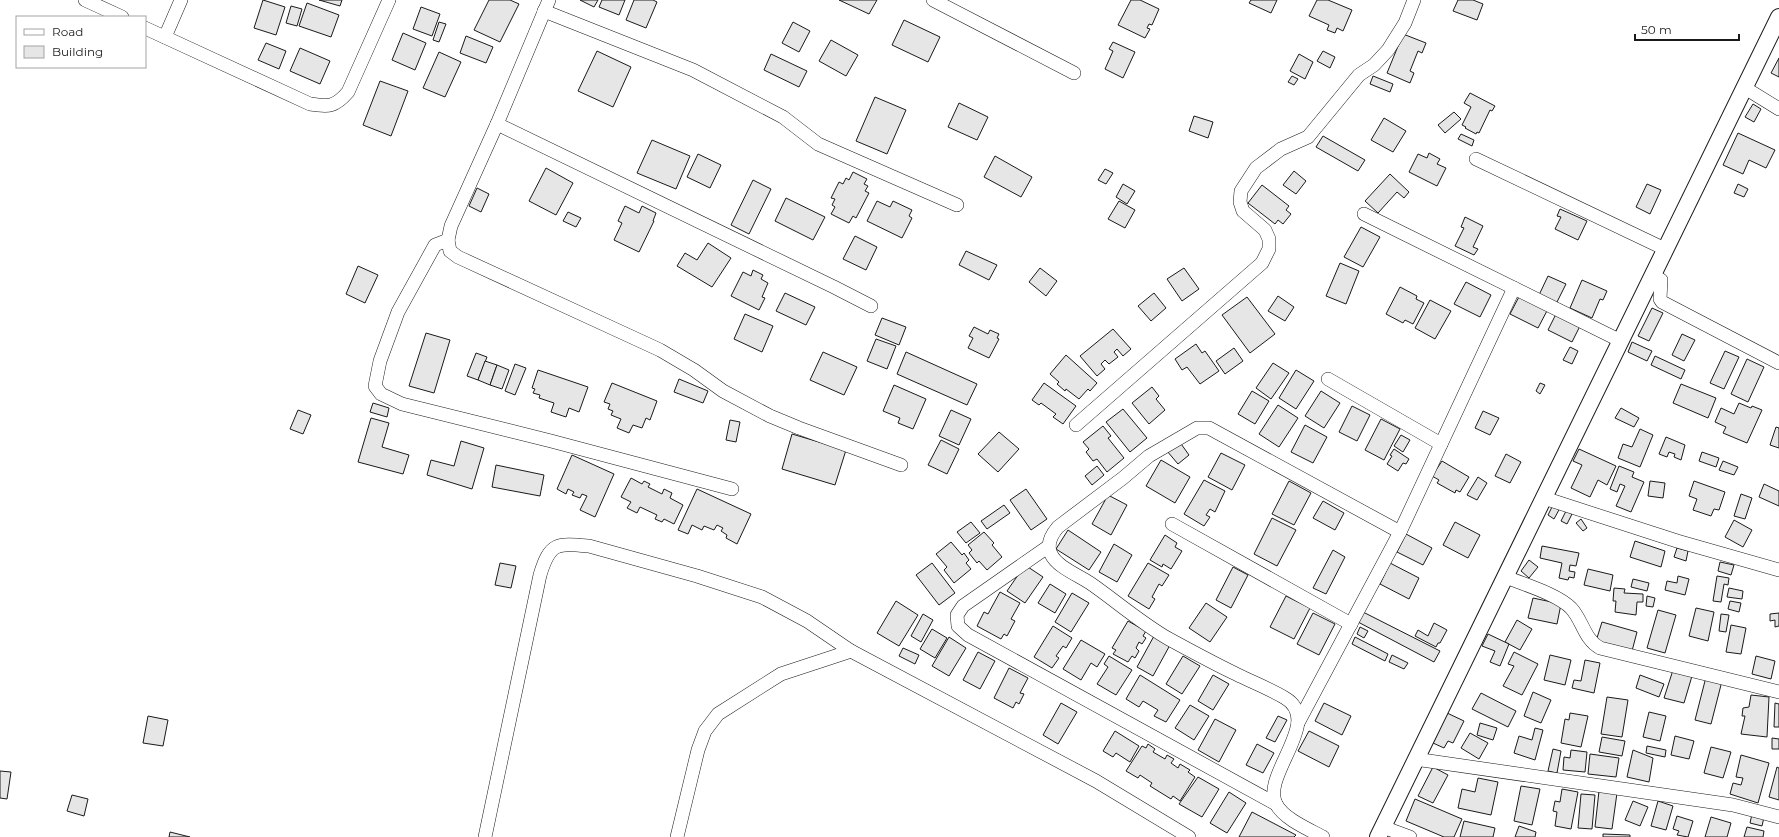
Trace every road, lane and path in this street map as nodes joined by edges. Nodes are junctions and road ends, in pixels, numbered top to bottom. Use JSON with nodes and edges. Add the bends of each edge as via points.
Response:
{"nodes":[{"id":1,"x":85,"y":0,"type":"edge"},
{"id":2,"x":181,"y":0,"type":"edge"},
{"id":3,"x":389,"y":0,"type":"edge"},
{"id":4,"x":932,"y":0,"type":"edge"},
{"id":5,"x":1414,"y":0,"type":"edge"},
{"id":6,"x":547,"y":6,"type":"edge"},
{"id":7,"x":120,"y":16,"type":"edge"},
{"id":8,"x":1779,"y":18,"type":"edge"},
{"id":9,"x":146,"y":28,"type":"edge"},
{"id":10,"x":165,"y":37,"type":"junction"},
{"id":11,"x":1074,"y":73,"type":"dead end"},
{"id":12,"x":1745,"y":88,"type":"junction"},
{"id":13,"x":1779,"y":109,"type":"edge"},
{"id":14,"x":497,"y":124,"type":"junction"},
{"id":15,"x":1476,"y":159,"type":"dead end"},
{"id":16,"x":957,"y":205,"type":"dead end"},
{"id":17,"x":1364,"y":214,"type":"dead end"},
{"id":18,"x":448,"y":240,"type":"junction"},
{"id":19,"x":1665,"y":249,"type":"junction"},
{"id":20,"x":1654,"y":275,"type":"junction"},
{"id":21,"x":1514,"y":288,"type":"junction"},
{"id":22,"x":871,"y":306,"type":"dead end"},
{"id":23,"x":1621,"y":341,"type":"junction"},
{"id":24,"x":1779,"y":363,"type":"edge"},
{"id":25,"x":1328,"y":380,"type":"dead end"},
{"id":26,"x":1076,"y":425,"type":"dead end"},
{"id":27,"x":1441,"y":444,"type":"junction"},
{"id":28,"x":901,"y":465,"type":"dead end"},
{"id":29,"x":732,"y":489,"type":"dead end"},
{"id":30,"x":1544,"y":498,"type":"junction"},
{"id":31,"x":1172,"y":524,"type":"dead end"},
{"id":32,"x":1400,"y":532,"type":"junction"},
{"id":33,"x":1049,"y":546,"type":"junction"},
{"id":34,"x":1779,"y":570,"type":"edge"},
{"id":35,"x":1506,"y":577,"type":"junction"},
{"id":36,"x":1351,"y":624,"type":"junction"},
{"id":37,"x":851,"y":651,"type":"junction"},
{"id":38,"x":1779,"y":692,"type":"edge"},
{"id":39,"x":1298,"y":723,"type":"junction"},
{"id":40,"x":1415,"y":759,"type":"junction"},
{"id":41,"x":1276,"y":804,"type":"junction"},
{"id":42,"x":1779,"y":817,"type":"edge"},
{"id":43,"x":1381,"y":832,"type":"edge"},
{"id":44,"x":484,"y":837,"type":"edge"},
{"id":45,"x":677,"y":837,"type":"edge"},
{"id":46,"x":1189,"y":837,"type":"edge"},
{"id":47,"x":1323,"y":837,"type":"edge"},
{"id":48,"x":1410,"y":837,"type":"edge"}],
"edges":[{"from":1,"to":7,"type":"street"},
{"from":2,"to":10,"type":"street"},
{"from":3,"to":10,"type":"street","via":[[348,92],[339,102],[326,107],[310,104]]},
{"from":4,"to":11,"type":"street"},
{"from":5,"to":26,"type":"street","via":[[1405,23],[1388,50],[1374,65],[1359,75],[1308,136],[1281,149],[1256,168],[1241,191],[1240,202],[1243,211],[1265,230],[1269,239],[1269,249],[1262,262]]},
{"from":6,"to":14,"type":"street"},
{"from":6,"to":16,"type":"street","via":[[693,70],[783,117],[818,144]]},
{"from":8,"to":12,"type":"street"},
{"from":9,"to":10,"type":"street"},
{"from":12,"to":13,"type":"street"},
{"from":12,"to":19,"type":"street"},
{"from":14,"to":18,"type":"street","via":[[451,226]]},
{"from":14,"to":22,"type":"street"},
{"from":15,"to":19,"type":"street"},
{"from":17,"to":21,"type":"street"},
{"from":18,"to":28,"type":"street","via":[[450,251],[458,257],[660,350],[723,391],[770,416]]},
{"from":18,"to":29,"type":"street","via":[[434,245],[398,312],[380,361],[375,386],[381,394],[402,404]]},
{"from":19,"to":20,"type":"street"},
{"from":20,"to":23,"type":"street"},
{"from":20,"to":24,"type":"street","via":[[1661,280],[1662,302]]},
{"from":21,"to":23,"type":"street"},
{"from":21,"to":27,"type":"street"},
{"from":23,"to":30,"type":"street"},
{"from":25,"to":27,"type":"street"},
{"from":27,"to":32,"type":"street"},
{"from":30,"to":34,"type":"street","via":[[1677,541]]},
{"from":30,"to":35,"type":"street"},
{"from":31,"to":36,"type":"street"},
{"from":32,"to":33,"type":"street","via":[[1223,434],[1209,428],[1197,428],[1149,456],[1058,527],[1051,535]]},
{"from":32,"to":36,"type":"street"},
{"from":33,"to":39,"type":"street","via":[[1057,562],[1168,638],[1287,699],[1296,710]]},
{"from":33,"to":41,"type":"street","via":[[963,606],[957,615],[958,626],[968,635]]},
{"from":35,"to":38,"type":"street","via":[[1562,600],[1572,609],[1588,639],[1600,648]]},
{"from":35,"to":40,"type":"street"},
{"from":36,"to":39,"type":"street"},
{"from":37,"to":44,"type":"street","via":[[807,621],[762,597],[589,546],[555,546],[545,557],[540,575]]},
{"from":37,"to":45,"type":"street","via":[[781,674],[718,714],[698,750]]},
{"from":37,"to":46,"type":"street","via":[[1096,781]]},
{"from":39,"to":41,"type":"street","via":[[1296,735],[1274,783]]},
{"from":40,"to":42,"type":"street","via":[[1733,805]]},
{"from":40,"to":43,"type":"street"},
{"from":41,"to":47,"type":"street","via":[[1291,820]]},
{"from":43,"to":48,"type":"street"}]}
